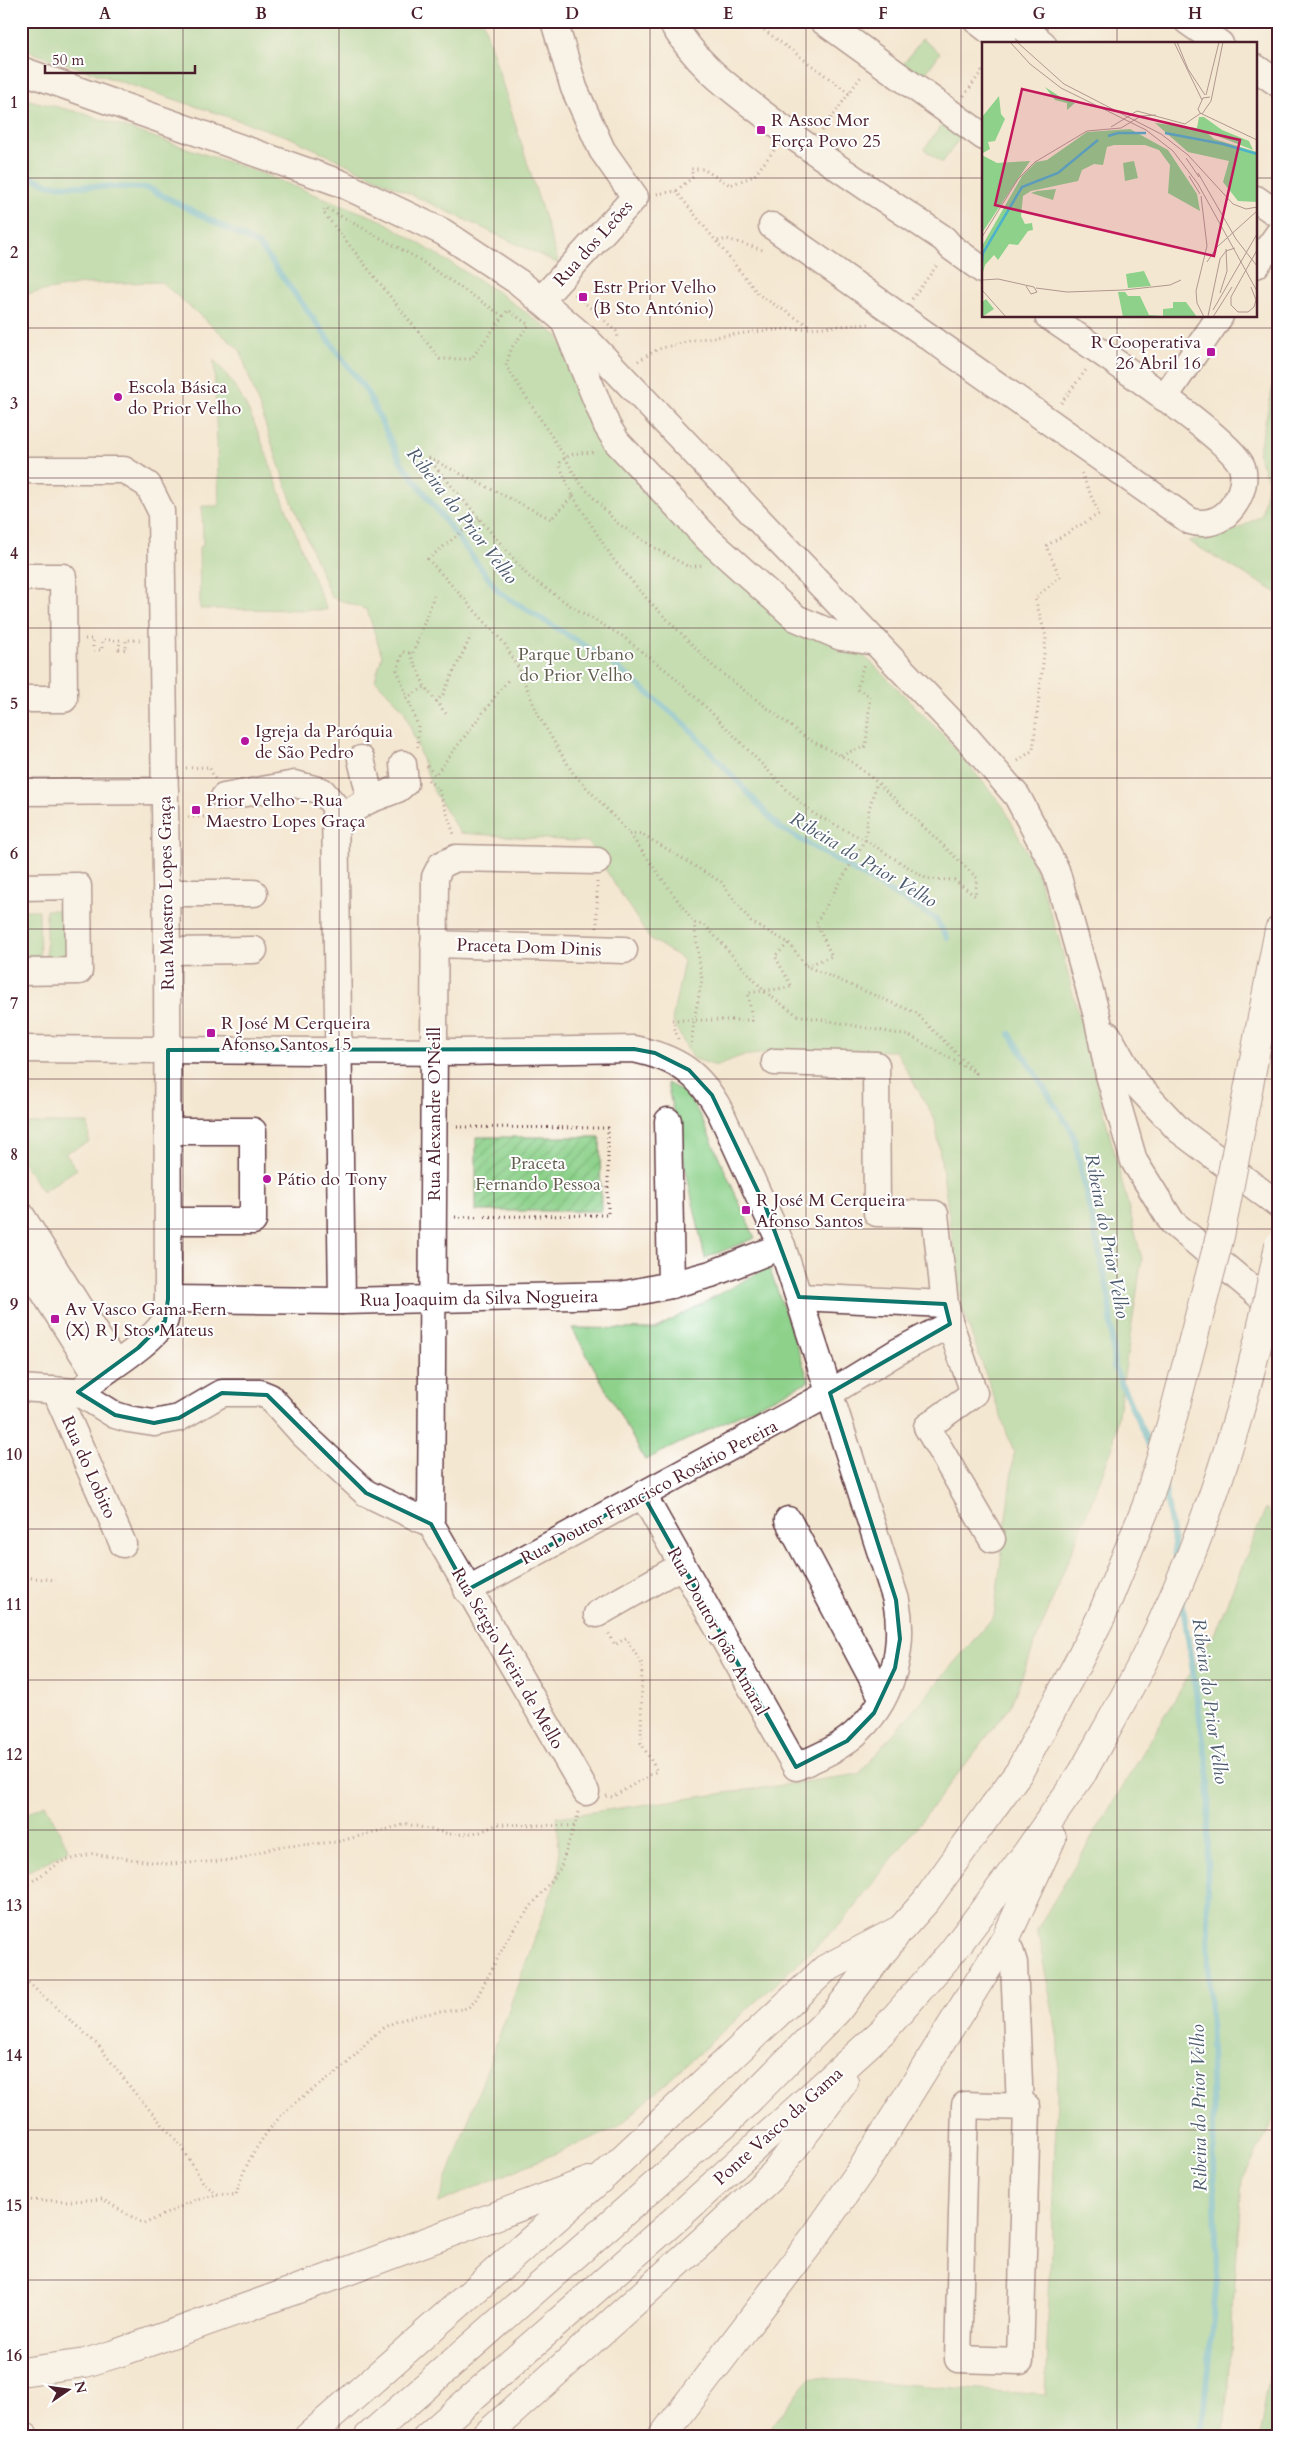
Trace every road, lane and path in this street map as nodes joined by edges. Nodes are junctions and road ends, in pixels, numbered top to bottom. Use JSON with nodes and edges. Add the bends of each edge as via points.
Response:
{"nodes":[{"id":1,"x":554,"y":21,"type":"edge"},
{"id":2,"x":671,"y":21,"type":"edge"},
{"id":3,"x":752,"y":21,"type":"edge"},
{"id":4,"x":823,"y":21,"type":"edge"},
{"id":5,"x":976,"y":21,"type":"edge"},
{"id":6,"x":1187,"y":21,"type":"edge"},
{"id":7,"x":1010,"y":31,"type":"edge"},
{"id":8,"x":1038,"y":42,"type":"edge"},
{"id":9,"x":1217,"y":42,"type":"edge"},
{"id":10,"x":874,"y":58,"type":"junction"},
{"id":11,"x":1258,"y":69,"type":"edge"},
{"id":12,"x":21,"y":70,"type":"edge"},
{"id":13,"x":982,"y":71,"type":"edge"},
{"id":14,"x":1279,"y":84,"type":"edge"},
{"id":15,"x":849,"y":93,"type":"junction"},
{"id":16,"x":952,"y":114,"type":"junction"},
{"id":17,"x":788,"y":132,"type":"junction"},
{"id":18,"x":982,"y":136,"type":"edge"},
{"id":19,"x":810,"y":149,"type":"junction"},
{"id":20,"x":1258,"y":200,"type":"edge"},
{"id":21,"x":1279,"y":215,"type":"edge"},
{"id":22,"x":772,"y":226,"type":"dead end"},
{"id":23,"x":1279,"y":233,"type":"edge"},
{"id":24,"x":718,"y":241,"type":"junction"},
{"id":25,"x":794,"y":242,"type":"junction"},
{"id":26,"x":1258,"y":262,"type":"edge"},
{"id":27,"x":982,"y":270,"type":"edge"},
{"id":28,"x":929,"y":274,"type":"dead end"},
{"id":29,"x":541,"y":300,"type":"junction"},
{"id":30,"x":503,"y":316,"type":"junction"},
{"id":31,"x":899,"y":316,"type":"junction"},
{"id":32,"x":563,"y":318,"type":"junction"},
{"id":33,"x":1051,"y":318,"type":"edge"},
{"id":34,"x":1219,"y":318,"type":"edge"},
{"id":35,"x":812,"y":328,"type":"junction"},
{"id":36,"x":631,"y":365,"type":"dead end"},
{"id":37,"x":1164,"y":398,"type":"junction"},
{"id":38,"x":598,"y":452,"type":"dead end"},
{"id":39,"x":565,"y":457,"type":"junction"},
{"id":40,"x":21,"y":470,"type":"edge"},
{"id":41,"x":1080,"y":470,"type":"dead end"},
{"id":42,"x":573,"y":496,"type":"junction"},
{"id":43,"x":479,"y":518,"type":"junction"},
{"id":44,"x":711,"y":571,"type":"dead end"},
{"id":45,"x":21,"y":577,"type":"edge"},
{"id":46,"x":434,"y":596,"type":"dead end"},
{"id":47,"x":471,"y":636,"type":"dead end"},
{"id":48,"x":64,"y":639,"type":"junction"},
{"id":49,"x":163,"y":640,"type":"junction"},
{"id":50,"x":866,"y":650,"type":"junction"},
{"id":51,"x":410,"y":652,"type":"junction"},
{"id":52,"x":508,"y":680,"type":"dead end"},
{"id":53,"x":425,"y":688,"type":"junction"},
{"id":54,"x":406,"y":698,"type":"junction"},
{"id":55,"x":21,"y":699,"type":"edge"},
{"id":56,"x":436,"y":702,"type":"junction"},
{"id":57,"x":447,"y":715,"type":"dead end"},
{"id":58,"x":840,"y":755,"type":"junction"},
{"id":59,"x":361,"y":759,"type":"dead end"},
{"id":60,"x":409,"y":766,"type":"junction"},
{"id":61,"x":183,"y":768,"type":"dead end"},
{"id":62,"x":210,"y":768,"type":"dead end"},
{"id":63,"x":435,"y":774,"type":"dead end"},
{"id":64,"x":999,"y":775,"type":"junction"},
{"id":65,"x":877,"y":782,"type":"junction"},
{"id":66,"x":165,"y":790,"type":"junction"},
{"id":67,"x":21,"y":792,"type":"edge"},
{"id":68,"x":224,"y":797,"type":"dead end"},
{"id":69,"x":367,"y":801,"type":"junction"},
{"id":70,"x":335,"y":816,"type":"junction"},
{"id":71,"x":629,"y":833,"type":"junction"},
{"id":72,"x":865,"y":840,"type":"junction"},
{"id":73,"x":463,"y":857,"type":"junction"},
{"id":74,"x":597,"y":861,"type":"joint"},
{"id":75,"x":21,"y":887,"type":"edge"},
{"id":76,"x":166,"y":893,"type":"junction"},
{"id":77,"x":254,"y":893,"type":"dead end"},
{"id":78,"x":694,"y":923,"type":"junction"},
{"id":79,"x":1279,"y":930,"type":"edge"},
{"id":80,"x":789,"y":943,"type":"junction"},
{"id":81,"x":434,"y":944,"type":"junction"},
{"id":82,"x":597,"y":949,"type":"junction"},
{"id":83,"x":254,"y":950,"type":"dead end"},
{"id":84,"x":624,"y":950,"type":"dead end"},
{"id":85,"x":167,"y":951,"type":"junction"},
{"id":86,"x":806,"y":966,"type":"junction"},
{"id":87,"x":21,"y":972,"type":"edge"},
{"id":88,"x":765,"y":992,"type":"junction"},
{"id":89,"x":1097,"y":1016,"type":"junction"},
{"id":90,"x":694,"y":1020,"type":"junction"},
{"id":91,"x":21,"y":1049,"type":"edge"},
{"id":92,"x":168,"y":1050,"type":"junction"},
{"id":93,"x":338,"y":1051,"type":"junction"},
{"id":94,"x":434,"y":1051,"type":"junction"},
{"id":95,"x":775,"y":1062,"type":"dead end"},
{"id":96,"x":689,"y":1070,"type":"junction"},
{"id":97,"x":668,"y":1121,"type":"dead end"},
{"id":98,"x":434,"y":1127,"type":"junction"},
{"id":99,"x":168,"y":1131,"type":"junction"},
{"id":100,"x":1279,"y":1205,"type":"edge"},
{"id":101,"x":21,"y":1215,"type":"edge"},
{"id":102,"x":433,"y":1217,"type":"junction"},
{"id":103,"x":168,"y":1221,"type":"junction"},
{"id":104,"x":1279,"y":1245,"type":"edge"},
{"id":105,"x":782,"y":1246,"type":"junction"},
{"id":106,"x":21,"y":1256,"type":"edge"},
{"id":107,"x":29,"y":1285,"type":"edge"},
{"id":108,"x":671,"y":1285,"type":"junction"},
{"id":109,"x":799,"y":1297,"type":"junction"},
{"id":110,"x":168,"y":1299,"type":"junction"},
{"id":111,"x":433,"y":1300,"type":"junction"},
{"id":112,"x":342,"y":1301,"type":"junction"},
{"id":113,"x":1279,"y":1312,"type":"edge"},
{"id":114,"x":948,"y":1314,"type":"junction"},
{"id":115,"x":106,"y":1370,"type":"junction"},
{"id":116,"x":21,"y":1388,"type":"edge"},
{"id":117,"x":66,"y":1391,"type":"junction"},
{"id":118,"x":830,"y":1393,"type":"junction"},
{"id":119,"x":643,"y":1495,"type":"junction"},
{"id":120,"x":788,"y":1520,"type":"dead end"},
{"id":121,"x":431,"y":1524,"type":"junction"},
{"id":122,"x":992,"y":1539,"type":"dead end"},
{"id":123,"x":123,"y":1544,"type":"dead end"},
{"id":124,"x":681,"y":1566,"type":"junction"},
{"id":125,"x":21,"y":1577,"type":"edge"},
{"id":126,"x":56,"y":1580,"type":"dead end"},
{"id":127,"x":467,"y":1590,"type":"junction"},
{"id":128,"x":597,"y":1614,"type":"joint"},
{"id":129,"x":882,"y":1697,"type":"junction"},
{"id":130,"x":1083,"y":1772,"type":"junction"},
{"id":131,"x":586,"y":1792,"type":"junction"},
{"id":132,"x":575,"y":1826,"type":"junction"},
{"id":133,"x":21,"y":1888,"type":"edge"},
{"id":134,"x":901,"y":1929,"type":"junction"},
{"id":135,"x":1006,"y":1938,"type":"junction"},
{"id":136,"x":21,"y":1976,"type":"edge"},
{"id":137,"x":883,"y":2031,"type":"junction"},
{"id":138,"x":1020,"y":2107,"type":"junction"},
{"id":139,"x":605,"y":2175,"type":"junction"},
{"id":140,"x":218,"y":2194,"type":"junction"},
{"id":141,"x":21,"y":2200,"type":"edge"},
{"id":142,"x":21,"y":2372,"type":"edge"},
{"id":143,"x":21,"y":2435,"type":"edge"},
{"id":144,"x":25,"y":2437,"type":"edge"},
{"id":145,"x":308,"y":2437,"type":"edge"},
{"id":146,"x":368,"y":2437,"type":"edge"},
{"id":147,"x":427,"y":2437,"type":"edge"},
{"id":148,"x":484,"y":2437,"type":"edge"},
{"id":149,"x":662,"y":2437,"type":"edge"}],
"edges":[{"from":1,"to":29,"type":"street","name":"Rua dos Leões","via":[[574,88],[602,150],[635,197]]},
{"from":2,"to":17,"type":"street","via":[[714,76]]},
{"from":3,"to":15,"type":"path"},
{"from":4,"to":10,"type":"street"},
{"from":5,"to":7,"type":"street"},
{"from":6,"to":9,"type":"street"},
{"from":7,"to":8,"type":"street"},
{"from":10,"to":15,"type":"path"},
{"from":10,"to":16,"type":"street"},
{"from":11,"to":14,"type":"street"},
{"from":12,"to":29,"type":"street","via":[[340,183],[443,232],[494,264]]},
{"from":13,"to":16,"type":"path"},
{"from":15,"to":19,"type":"path"},
{"from":16,"to":18,"type":"street"},
{"from":17,"to":19,"type":"street"},
{"from":17,"to":24,"type":"path","via":[[754,176],[730,185],[703,169],[691,168],[693,177],[676,191]]},
{"from":19,"to":27,"type":"street"},
{"from":20,"to":21,"type":"street"},
{"from":22,"to":25,"type":"street"},
{"from":23,"to":26,"type":"street"},
{"from":24,"to":25,"type":"path","via":[[727,239],[777,254]]},
{"from":24,"to":35,"type":"path","via":[[759,295]]},
{"from":25,"to":31,"type":"street"},
{"from":28,"to":31,"type":"path"},
{"from":29,"to":32,"type":"street"},
{"from":30,"to":30,"type":"path","via":[[471,359],[440,359],[323,212],[326,208],[415,257]]},
{"from":30,"to":39,"type":"path","via":[[508,310],[528,325],[512,347],[506,366]]},
{"from":31,"to":35,"type":"path","via":[[889,323]]},
{"from":31,"to":37,"type":"street","via":[[1190,521],[1217,520],[1228,512],[1241,492],[1244,475],[1239,461],[1227,446]]},
{"from":32,"to":50,"type":"street","via":[[653,407]]},
{"from":32,"to":50,"type":"street","via":[[608,426],[617,442],[647,476],[709,540],[796,618]]},
{"from":33,"to":37,"type":"street"},
{"from":34,"to":37,"type":"street"},
{"from":35,"to":36,"type":"path","via":[[693,340],[658,349]]},
{"from":38,"to":39,"type":"path"},
{"from":39,"to":42,"type":"path","via":[[559,464]]},
{"from":39,"to":44,"type":"path","via":[[578,481],[617,523],[689,567],[704,564]]},
{"from":40,"to":49,"type":"street","name":"Rua Maestro Lopes Graça","via":[[124,470],[148,485],[161,510]]},
{"from":41,"to":64,"type":"path","via":[[1098,514],[1046,546],[1060,577],[1035,598],[1046,637],[1033,750]]},
{"from":42,"to":43,"type":"path","via":[[551,518],[427,457]]},
{"from":42,"to":58,"type":"path","via":[[613,559],[714,667],[806,738]]},
{"from":43,"to":71,"type":"path","via":[[428,558],[504,643],[538,717],[573,773]]},
{"from":43,"to":72,"type":"path","via":[[528,576],[622,636],[672,675],[814,814]]},
{"from":45,"to":48,"type":"street","via":[[63,577]]},
{"from":46,"to":51,"type":"path","via":[[413,652]]},
{"from":47,"to":56,"type":"path"},
{"from":48,"to":49,"type":"path","via":[[94,639],[94,650],[102,650],[102,640],[120,640],[120,650],[126,650],[126,640]]},
{"from":48,"to":55,"type":"street","via":[[64,699]]},
{"from":49,"to":66,"type":"street","name":"Rua Maestro Lopes Graça"},
{"from":50,"to":58,"type":"path","via":[[857,689],[870,696],[866,746]]},
{"from":50,"to":64,"type":"street","via":[[966,737]]},
{"from":51,"to":53,"type":"path"},
{"from":51,"to":54,"type":"path","via":[[403,652],[397,670]]},
{"from":52,"to":63,"type":"path"},
{"from":53,"to":54,"type":"path"},
{"from":53,"to":56,"type":"path"},
{"from":54,"to":60,"type":"path","via":[[418,726]]},
{"from":56,"to":57,"type":"path"},
{"from":58,"to":65,"type":"path"},
{"from":59,"to":69,"type":"street","via":[[368,788]]},
{"from":60,"to":69,"type":"street","via":[[398,789]]},
{"from":60,"to":73,"type":"path","via":[[411,778],[425,778],[438,788]]},
{"from":61,"to":62,"type":"path"},
{"from":64,"to":89,"type":"street","via":[[1018,796],[1056,870]]},
{"from":65,"to":72,"type":"path","via":[[869,808]]},
{"from":65,"to":72,"type":"path","via":[[977,878],[975,896],[954,880],[927,879]]},
{"from":66,"to":67,"type":"street"},
{"from":66,"to":76,"type":"street","name":"Rua Maestro Lopes Graça"},
{"from":68,"to":70,"type":"street","via":[[295,784],[322,791],[335,806]]},
{"from":69,"to":70,"type":"street"},
{"from":70,"to":93,"type":"street"},
{"from":71,"to":78,"type":"path"},
{"from":71,"to":80,"type":"path","via":[[642,834],[721,882],[751,922]]},
{"from":72,"to":86,"type":"path","via":[[816,922],[832,956]]},
{"from":73,"to":74,"type":"street","name":"Rua Alexandre O'Neill"},
{"from":73,"to":81,"type":"street","name":"Rua Alexandre O'Neill","via":[[446,861],[437,870]]},
{"from":74,"to":82,"type":"path"},
{"from":75,"to":87,"type":"street","via":[[78,886],[79,971]]},
{"from":76,"to":77,"type":"street"},
{"from":76,"to":85,"type":"street","name":"Rua Maestro Lopes Graça"},
{"from":78,"to":88,"type":"path","via":[[706,926]]},
{"from":78,"to":90,"type":"path","via":[[702,980]]},
{"from":79,"to":134,"type":"highway","bridge":true,"via":[[1220,1236],[1146,1507],[1078,1664],[1019,1772],[926,1901]]},
{"from":80,"to":86,"type":"path"},
{"from":80,"to":88,"type":"path","via":[[775,956],[792,987]]},
{"from":81,"to":82,"type":"street","name":"Praceta Dom Dinis"},
{"from":81,"to":94,"type":"street","name":"Rua Alexandre O'Neill"},
{"from":82,"to":84,"type":"street","name":"Praceta Dom Dinis"},
{"from":83,"to":85,"type":"street"},
{"from":85,"to":92,"type":"street","name":"Rua Maestro Lopes Graça"},
{"from":86,"to":88,"type":"path","via":[[916,1013],[976,1073],[910,1036],[797,1015]]},
{"from":88,"to":90,"type":"path","via":[[748,993],[752,1020]]},
{"from":89,"to":100,"type":"street","via":[[1135,1083],[1179,1130]]},
{"from":89,"to":113,"type":"street","via":[[1109,1075],[1134,1161],[1172,1222]]},
{"from":90,"to":96,"type":"path","via":[[672,1020]]},
{"from":91,"to":92,"type":"street"},
{"from":92,"to":93,"type":"street"},
{"from":92,"to":99,"type":"street","name":"Rua Maestro Lopes Graça"},
{"from":93,"to":94,"type":"street"},
{"from":93,"to":112,"type":"street"},
{"from":94,"to":96,"type":"street","via":[[634,1049],[655,1053]]},
{"from":94,"to":98,"type":"street","name":"Rua Alexandre O'Neill"},
{"from":95,"to":114,"type":"street","via":[[876,1065],[878,1213],[936,1214]]},
{"from":96,"to":105,"type":"street","via":[[712,1095]]},
{"from":97,"to":108,"type":"street"},
{"from":98,"to":102,"type":"street","name":"Rua Alexandre O'Neill"},
{"from":98,"to":102,"type":"path","via":[[608,1128],[608,1215]]},
{"from":99,"to":103,"type":"street","name":"Rua Maestro Lopes Graça"},
{"from":99,"to":103,"type":"street","via":[[253,1131],[253,1221]]},
{"from":101,"to":115,"type":"street"},
{"from":102,"to":111,"type":"street","name":"Rua Alexandre O'Neill"},
{"from":103,"to":110,"type":"street","name":"Rua Maestro Lopes Graça"},
{"from":104,"to":130,"type":"highway","bridge":true,"via":[[1243,1392],[1194,1544],[1143,1662]]},
{"from":105,"to":108,"type":"street","name":"Rua Joaquim da Silva Nogueira","via":[[711,1274]]},
{"from":105,"to":109,"type":"street"},
{"from":106,"to":107,"type":"street"},
{"from":107,"to":115,"type":"street"},
{"from":108,"to":111,"type":"street","name":"Rua Joaquim da Silva Nogueira","via":[[620,1295]]},
{"from":109,"to":114,"type":"street"},
{"from":109,"to":118,"type":"street"},
{"from":110,"to":112,"type":"street","name":"Rua Joaquim da Silva Nogueira"},
{"from":110,"to":115,"type":"street","name":"Rua Maestro Lopes Graça","via":[[165,1321],[138,1348]]},
{"from":111,"to":112,"type":"street","name":"Rua Joaquim da Silva Nogueira"},
{"from":111,"to":121,"type":"street","name":"Rua Alexandre O'Neill"},
{"from":114,"to":118,"type":"street","name":"Rua Doutor Francisco Rosário Pereira","via":[[897,1352]]},
{"from":114,"to":122,"type":"street","via":[[974,1393],[927,1426]]},
{"from":115,"to":117,"type":"street","name":"Rua Maestro Lopes Graça"},
{"from":116,"to":117,"type":"street"},
{"from":117,"to":121,"type":"street","via":[[115,1415],[154,1423],[179,1418],[222,1393],[268,1395],[304,1435],[366,1493]]},
{"from":117,"to":123,"type":"street","name":"Rua do Lobito"},
{"from":118,"to":119,"type":"street","name":"Rua Doutor Francisco Rosário Pereira"},
{"from":118,"to":129,"type":"street","via":[[899,1614],[895,1668]]},
{"from":119,"to":124,"type":"street","name":"Rua Doutor João Amaral"},
{"from":119,"to":127,"type":"street","name":"Rua Doutor Francisco Rosário Pereira"},
{"from":120,"to":129,"type":"street"},
{"from":121,"to":127,"type":"street","name":"Rua Sérgio Vieira de Mello"},
{"from":124,"to":128,"type":"street"},
{"from":124,"to":129,"type":"street","name":"Rua Doutor João Amaral","via":[[796,1766],[824,1755],[846,1741],[862,1728]]},
{"from":125,"to":126,"type":"path"},
{"from":127,"to":131,"type":"street","name":"Rua Sérgio Vieira de Mello"},
{"from":128,"to":131,"type":"path","via":[[615,1644],[626,1638],[642,1664],[641,1743],[657,1771],[612,1797]]},
{"from":130,"to":135,"type":"highway"},
{"from":130,"to":137,"type":"highway","name":"Ponte Vasco da Gama","via":[[957,1946]]},
{"from":131,"to":132,"type":"path"},
{"from":132,"to":133,"type":"path","via":[[498,1824],[480,1832],[454,1835],[407,1824],[336,1842],[276,1847],[237,1860],[208,1862],[167,1864],[92,1854],[60,1862]]},
{"from":132,"to":140,"type":"path","via":[[560,1869],[512,1931],[491,1974],[468,2008],[392,2023],[284,2114],[257,2146],[236,2195]]},
{"from":134,"to":139,"type":"highway","via":[[825,1969]]},
{"from":134,"to":146,"type":"highway","via":[[837,2011],[730,2119]]},
{"from":135,"to":138,"type":"street","via":[[1014,1963]]},
{"from":135,"to":149,"type":"highway","via":[[827,2220]]},
{"from":136,"to":140,"type":"path","via":[[99,2046],[182,2147],[204,2184]]},
{"from":137,"to":147,"type":"highway","name":"Ponte Vasco da Gama","via":[[679,2216]]},
{"from":137,"to":148,"type":"highway","via":[[774,2174]]},
{"from":138,"to":138,"type":"street","via":[[965,2105],[958,2359],[1020,2361],[1027,2107]]},
{"from":139,"to":142,"type":"highway","via":[[126,2350],[85,2363]]},
{"from":139,"to":145,"type":"highway"},
{"from":140,"to":141,"type":"path","via":[[193,2201],[144,2224],[102,2198]]},
{"from":143,"to":144,"type":"highway"}]}
